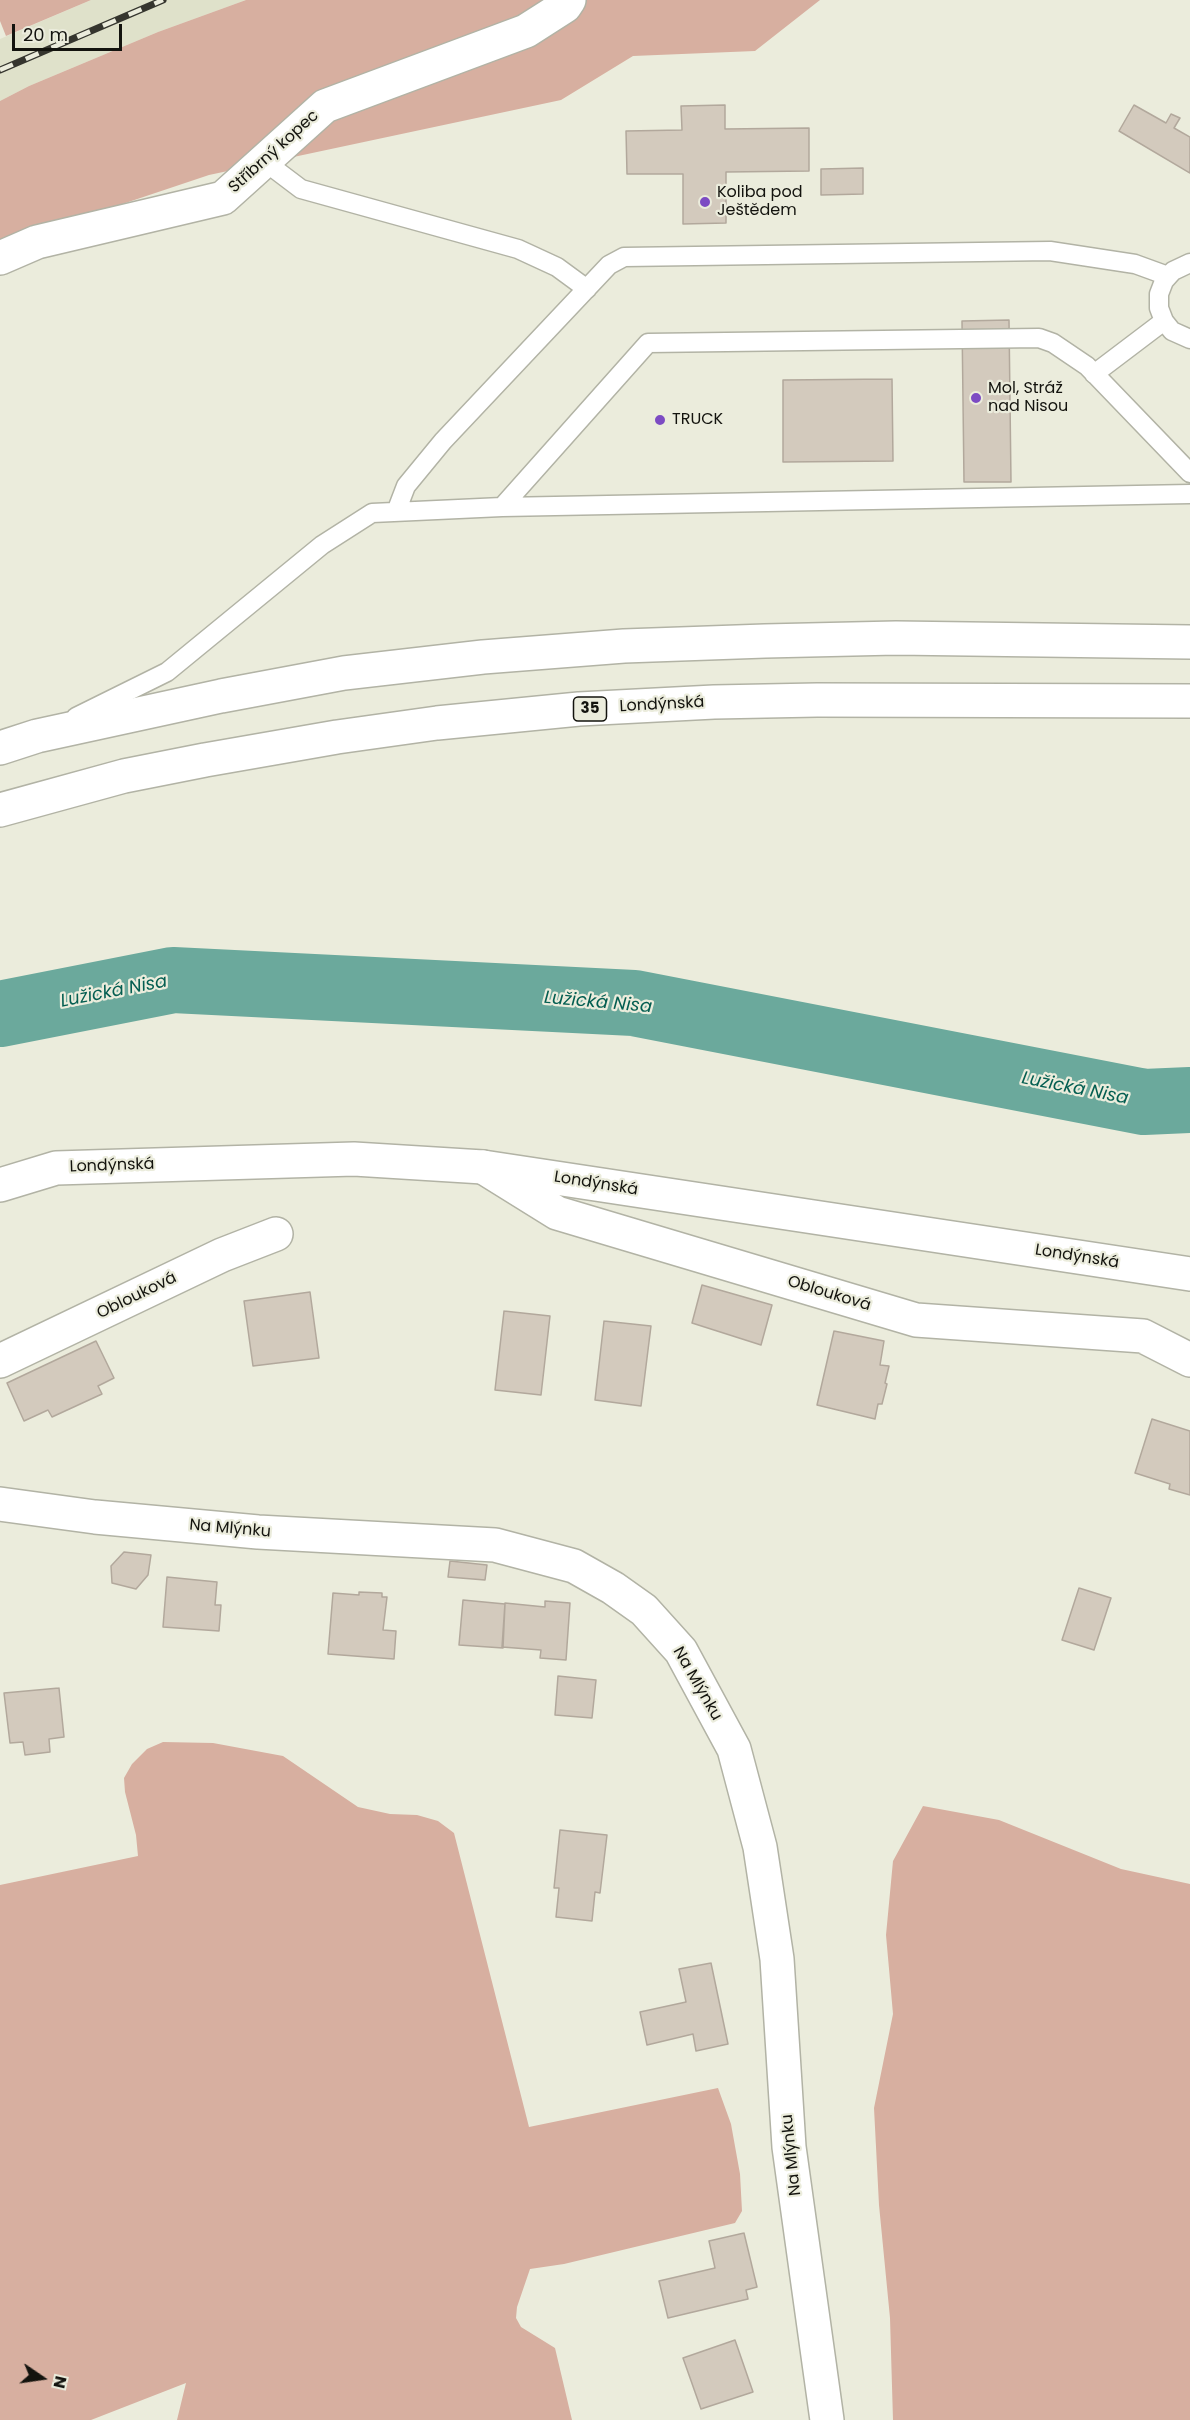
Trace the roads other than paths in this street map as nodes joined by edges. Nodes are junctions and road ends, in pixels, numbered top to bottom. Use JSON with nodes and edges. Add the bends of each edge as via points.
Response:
{"nodes":[{"id":1,"x":569,"y":0,"type":"edge"},
{"id":2,"x":264,"y":161,"type":"junction"},
{"id":3,"x":0,"y":258,"type":"edge"},
{"id":4,"x":1190,"y":263,"type":"edge"},
{"id":5,"x":1168,"y":276,"type":"junction"},
{"id":6,"x":587,"y":289,"type":"junction"},
{"id":7,"x":1164,"y":321,"type":"junction"},
{"id":8,"x":1190,"y":339,"type":"edge"},
{"id":9,"x":1094,"y":374,"type":"junction"},
{"id":10,"x":1190,"y":473,"type":"edge"},
{"id":11,"x":1190,"y":494,"type":"edge"},
{"id":12,"x":502,"y":507,"type":"junction"},
{"id":13,"x":396,"y":512,"type":"junction"},
{"id":14,"x":1190,"y":642,"type":"edge"},
{"id":15,"x":1190,"y":702,"type":"edge"},
{"id":16,"x":37,"y":736,"type":"junction"},
{"id":17,"x":0,"y":748,"type":"edge"},
{"id":18,"x":0,"y":810,"type":"edge"},
{"id":19,"x":483,"y":1167,"type":"junction"},
{"id":20,"x":0,"y":1185,"type":"edge"},
{"id":21,"x":276,"y":1234,"type":"dead end"},
{"id":22,"x":1190,"y":1274,"type":"edge"},
{"id":23,"x":1190,"y":1360,"type":"edge"},
{"id":24,"x":0,"y":1361,"type":"edge"},
{"id":25,"x":0,"y":1504,"type":"edge"},
{"id":26,"x":827,"y":2420,"type":"edge"}],
"edges":[{"from":1,"to":2,"type":"main road","name":"Stříbrný kopec","via":[[526,31],[326,106]]},
{"from":2,"to":3,"type":"main road","name":"Stříbrný kopec","via":[[223,198],[37,242]]},
{"from":2,"to":6,"type":"lane","via":[[301,189],[518,249],[557,267]]},
{"from":4,"to":5,"type":"lane"},
{"from":5,"to":6,"type":"lane","via":[[1136,264],[1050,251],[624,257],[609,265]]},
{"from":5,"to":7,"type":"lane","via":[[1159,294]]},
{"from":6,"to":13,"type":"lane","via":[[443,441],[406,486]]},
{"from":7,"to":8,"type":"lane","via":[[1172,331]]},
{"from":7,"to":9,"type":"lane"},
{"from":9,"to":10,"type":"lane"},
{"from":9,"to":12,"type":"lane","via":[[1070,353],[1039,338],[648,344]]},
{"from":11,"to":12,"type":"lane"},
{"from":12,"to":13,"type":"lane"},
{"from":13,"to":16,"type":"lane","via":[[372,513],[322,545],[167,672]]},
{"from":14,"to":16,"type":"main road","via":[[765,640],[483,657],[344,673]]},
{"from":15,"to":18,"type":"main road","name":"Londýnská","number":"35","via":[[817,700],[579,709],[437,723],[216,758],[124,776]]},
{"from":16,"to":17,"type":"main road"},
{"from":19,"to":20,"type":"main road","name":"Londýnská","via":[[354,1159],[68,1167]]},
{"from":19,"to":22,"type":"main road","name":"Londýnská"},
{"from":19,"to":23,"type":"main road","name":"Oblouková","via":[[557,1213],[916,1320],[1143,1336]]},
{"from":21,"to":24,"type":"main road","name":"Oblouková","via":[[222,1255]]},
{"from":25,"to":26,"type":"main road","name":"Na Mlýnku","via":[[258,1532],[495,1545],[574,1566],[644,1610],[681,1651],[734,1749],[760,1847],[777,1959],[789,2147]]}]}
